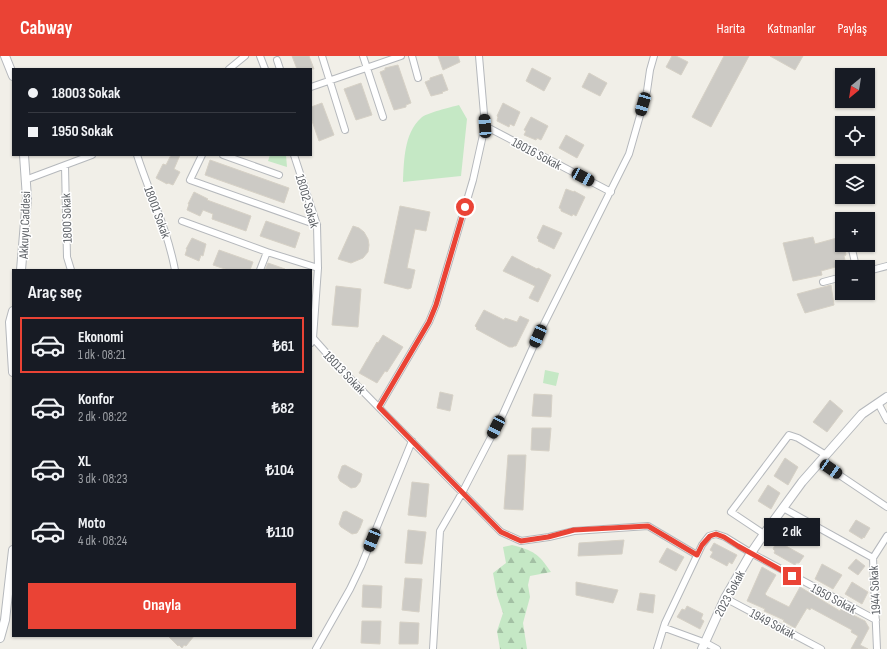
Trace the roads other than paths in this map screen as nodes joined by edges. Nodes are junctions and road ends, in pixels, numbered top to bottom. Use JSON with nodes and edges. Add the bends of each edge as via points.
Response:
{"nodes":[{"id":1,"x":5,"y":56,"type":"edge"},
{"id":2,"x":246,"y":56,"type":"edge"},
{"id":3,"x":260,"y":56,"type":"edge"},
{"id":4,"x":322,"y":56,"type":"edge"},
{"id":5,"x":363,"y":56,"type":"edge"},
{"id":6,"x":401,"y":56,"type":"edge"},
{"id":7,"x":412,"y":56,"type":"edge"},
{"id":8,"x":479,"y":56,"type":"edge"},
{"id":9,"x":654,"y":56,"type":"edge"},
{"id":10,"x":277,"y":60,"type":"dead end"},
{"id":11,"x":230,"y":68,"type":"edge"},
{"id":12,"x":265,"y":68,"type":"edge"},
{"id":13,"x":280,"y":68,"type":"edge"},
{"id":14,"x":366,"y":68,"type":"junction"},
{"id":15,"x":12,"y":74,"type":"edge"},
{"id":16,"x":418,"y":78,"type":"dead end"},
{"id":17,"x":331,"y":81,"type":"junction"},
{"id":18,"x":312,"y":87,"type":"edge"},
{"id":19,"x":383,"y":117,"type":"dead end"},
{"id":20,"x":485,"y":126,"type":"junction"},
{"id":21,"x":345,"y":130,"type":"dead end"},
{"id":22,"x":24,"y":156,"type":"edge"},
{"id":23,"x":90,"y":156,"type":"edge"},
{"id":24,"x":137,"y":156,"type":"edge"},
{"id":25,"x":202,"y":156,"type":"edge"},
{"id":26,"x":226,"y":156,"type":"edge"},
{"id":27,"x":294,"y":156,"type":"edge"},
{"id":28,"x":65,"y":166,"type":"junction"},
{"id":29,"x":279,"y":175,"type":"dead end"},
{"id":30,"x":25,"y":180,"type":"junction"},
{"id":31,"x":611,"y":192,"type":"junction"},
{"id":32,"x":182,"y":221,"type":"dead end"},
{"id":33,"x":317,"y":225,"type":"junction"},
{"id":34,"x":267,"y":252,"type":"junction"},
{"id":35,"x":887,"y":266,"type":"edge"},
{"id":36,"x":318,"y":268,"type":"junction"},
{"id":37,"x":21,"y":269,"type":"edge"},
{"id":38,"x":70,"y":269,"type":"edge"},
{"id":39,"x":175,"y":269,"type":"edge"},
{"id":40,"x":260,"y":269,"type":"edge"},
{"id":41,"x":875,"y":269,"type":"edge"},
{"id":42,"x":835,"y":279,"type":"edge"},
{"id":43,"x":823,"y":282,"type":"dead end"},
{"id":44,"x":12,"y":315,"type":"edge"},
{"id":45,"x":312,"y":340,"type":"edge"},
{"id":46,"x":12,"y":355,"type":"edge"},
{"id":47,"x":887,"y":397,"type":"edge"},
{"id":48,"x":878,"y":404,"type":"junction"},
{"id":49,"x":379,"y":407,"type":"junction"},
{"id":50,"x":887,"y":420,"type":"edge"},
{"id":51,"x":412,"y":441,"type":"junction"},
{"id":52,"x":823,"y":459,"type":"junction"},
{"id":53,"x":462,"y":493,"type":"junction"},
{"id":54,"x":887,"y":507,"type":"edge"},
{"id":55,"x":783,"y":508,"type":"junction"},
{"id":56,"x":764,"y":534,"type":"junction"},
{"id":57,"x":887,"y":536,"type":"edge"},
{"id":58,"x":751,"y":553,"type":"junction"},
{"id":59,"x":697,"y":555,"type":"junction"},
{"id":60,"x":873,"y":558,"type":"junction"},
{"id":61,"x":12,"y":559,"type":"edge"},
{"id":62,"x":725,"y":598,"type":"junction"},
{"id":63,"x":876,"y":620,"type":"junction"},
{"id":64,"x":665,"y":628,"type":"junction"},
{"id":65,"x":0,"y":638,"type":"edge"},
{"id":66,"x":704,"y":646,"type":"edge"},
{"id":67,"x":316,"y":649,"type":"edge"},
{"id":68,"x":433,"y":649,"type":"edge"},
{"id":69,"x":657,"y":649,"type":"edge"},
{"id":70,"x":717,"y":649,"type":"edge"},
{"id":71,"x":821,"y":649,"type":"edge"},
{"id":72,"x":877,"y":649,"type":"edge"}],
"edges":[{"from":1,"to":15,"type":"street"},
{"from":2,"to":11,"type":"street"},
{"from":3,"to":12,"type":"street"},
{"from":4,"to":17,"type":"street"},
{"from":5,"to":14,"type":"street"},
{"from":6,"to":14,"type":"street"},
{"from":7,"to":16,"type":"street"},
{"from":8,"to":20,"type":"street"},
{"from":9,"to":31,"type":"street","via":[[629,154]]},
{"from":10,"to":13,"type":"street"},
{"from":14,"to":17,"type":"street"},
{"from":14,"to":19,"type":"street"},
{"from":17,"to":18,"type":"street"},
{"from":17,"to":21,"type":"street"},
{"from":20,"to":31,"type":"street","name":"18016 Sokak"},
{"from":20,"to":49,"type":"street","via":[[436,305],[429,322]]},
{"from":22,"to":30,"type":"street","name":"Akkuyu Caddesi"},
{"from":23,"to":28,"type":"street"},
{"from":24,"to":39,"type":"street","name":"18001 Sokak","via":[[164,226]]},
{"from":25,"to":33,"type":"street","via":[[190,180]]},
{"from":26,"to":29,"type":"street"},
{"from":27,"to":33,"type":"street","name":"18002 Sokak"},
{"from":28,"to":30,"type":"street"},
{"from":28,"to":38,"type":"street","name":"1800 Sokak","via":[[67,256]]},
{"from":30,"to":37,"type":"street","name":"Akkuyu Caddesi","via":[[27,198]]},
{"from":31,"to":53,"type":"street","via":[[556,298],[503,414]]},
{"from":32,"to":34,"type":"street"},
{"from":33,"to":36,"type":"street","name":"18002 Sokak"},
{"from":34,"to":36,"type":"street"},
{"from":34,"to":40,"type":"street"},
{"from":35,"to":41,"type":"street"},
{"from":36,"to":45,"type":"street","name":"18002 Sokak"},
{"from":42,"to":43,"type":"street"},
{"from":44,"to":46,"type":"street"},
{"from":45,"to":49,"type":"street","name":"18013 Sokak"},
{"from":47,"to":48,"type":"street","name":"2023 Sokak"},
{"from":48,"to":50,"type":"street"},
{"from":48,"to":52,"type":"street","name":"2023 Sokak","via":[[862,414]]},
{"from":49,"to":51,"type":"street","name":"18013 Sokak"},
{"from":51,"to":53,"type":"street","name":"18013 Sokak"},
{"from":51,"to":67,"type":"street","via":[[358,572]]},
{"from":52,"to":54,"type":"street"},
{"from":52,"to":55,"type":"street","name":"2023 Sokak"},
{"from":52,"to":56,"type":"street","via":[[798,438],[789,435],[731,512]]},
{"from":53,"to":59,"type":"street","name":"18013 Sokak","via":[[501,532],[521,541],[574,530],[648,526]]},
{"from":53,"to":68,"type":"street","via":[[440,531]]},
{"from":55,"to":56,"type":"street","name":"2023 Sokak"},
{"from":55,"to":60,"type":"street"},
{"from":56,"to":58,"type":"street","name":"2023 Sokak"},
{"from":57,"to":60,"type":"street","name":"1944 Sokak"},
{"from":58,"to":59,"type":"street","name":"1950 Sokak","via":[[716,534],[710,536]]},
{"from":58,"to":62,"type":"street","name":"2023 Sokak"},
{"from":58,"to":63,"type":"street","name":"1950 Sokak"},
{"from":59,"to":64,"type":"street","name":"1950 Sokak"},
{"from":60,"to":63,"type":"street","name":"1944 Sokak"},
{"from":61,"to":65,"type":"street","via":[[5,620]]},
{"from":62,"to":66,"type":"street","name":"2023 Sokak"},
{"from":62,"to":71,"type":"street","name":"1949 Sokak"},
{"from":63,"to":72,"type":"street","name":"1944 Sokak"},
{"from":64,"to":66,"type":"street"},
{"from":64,"to":69,"type":"street","name":"1950 Sokak"},
{"from":66,"to":70,"type":"street"}]}
